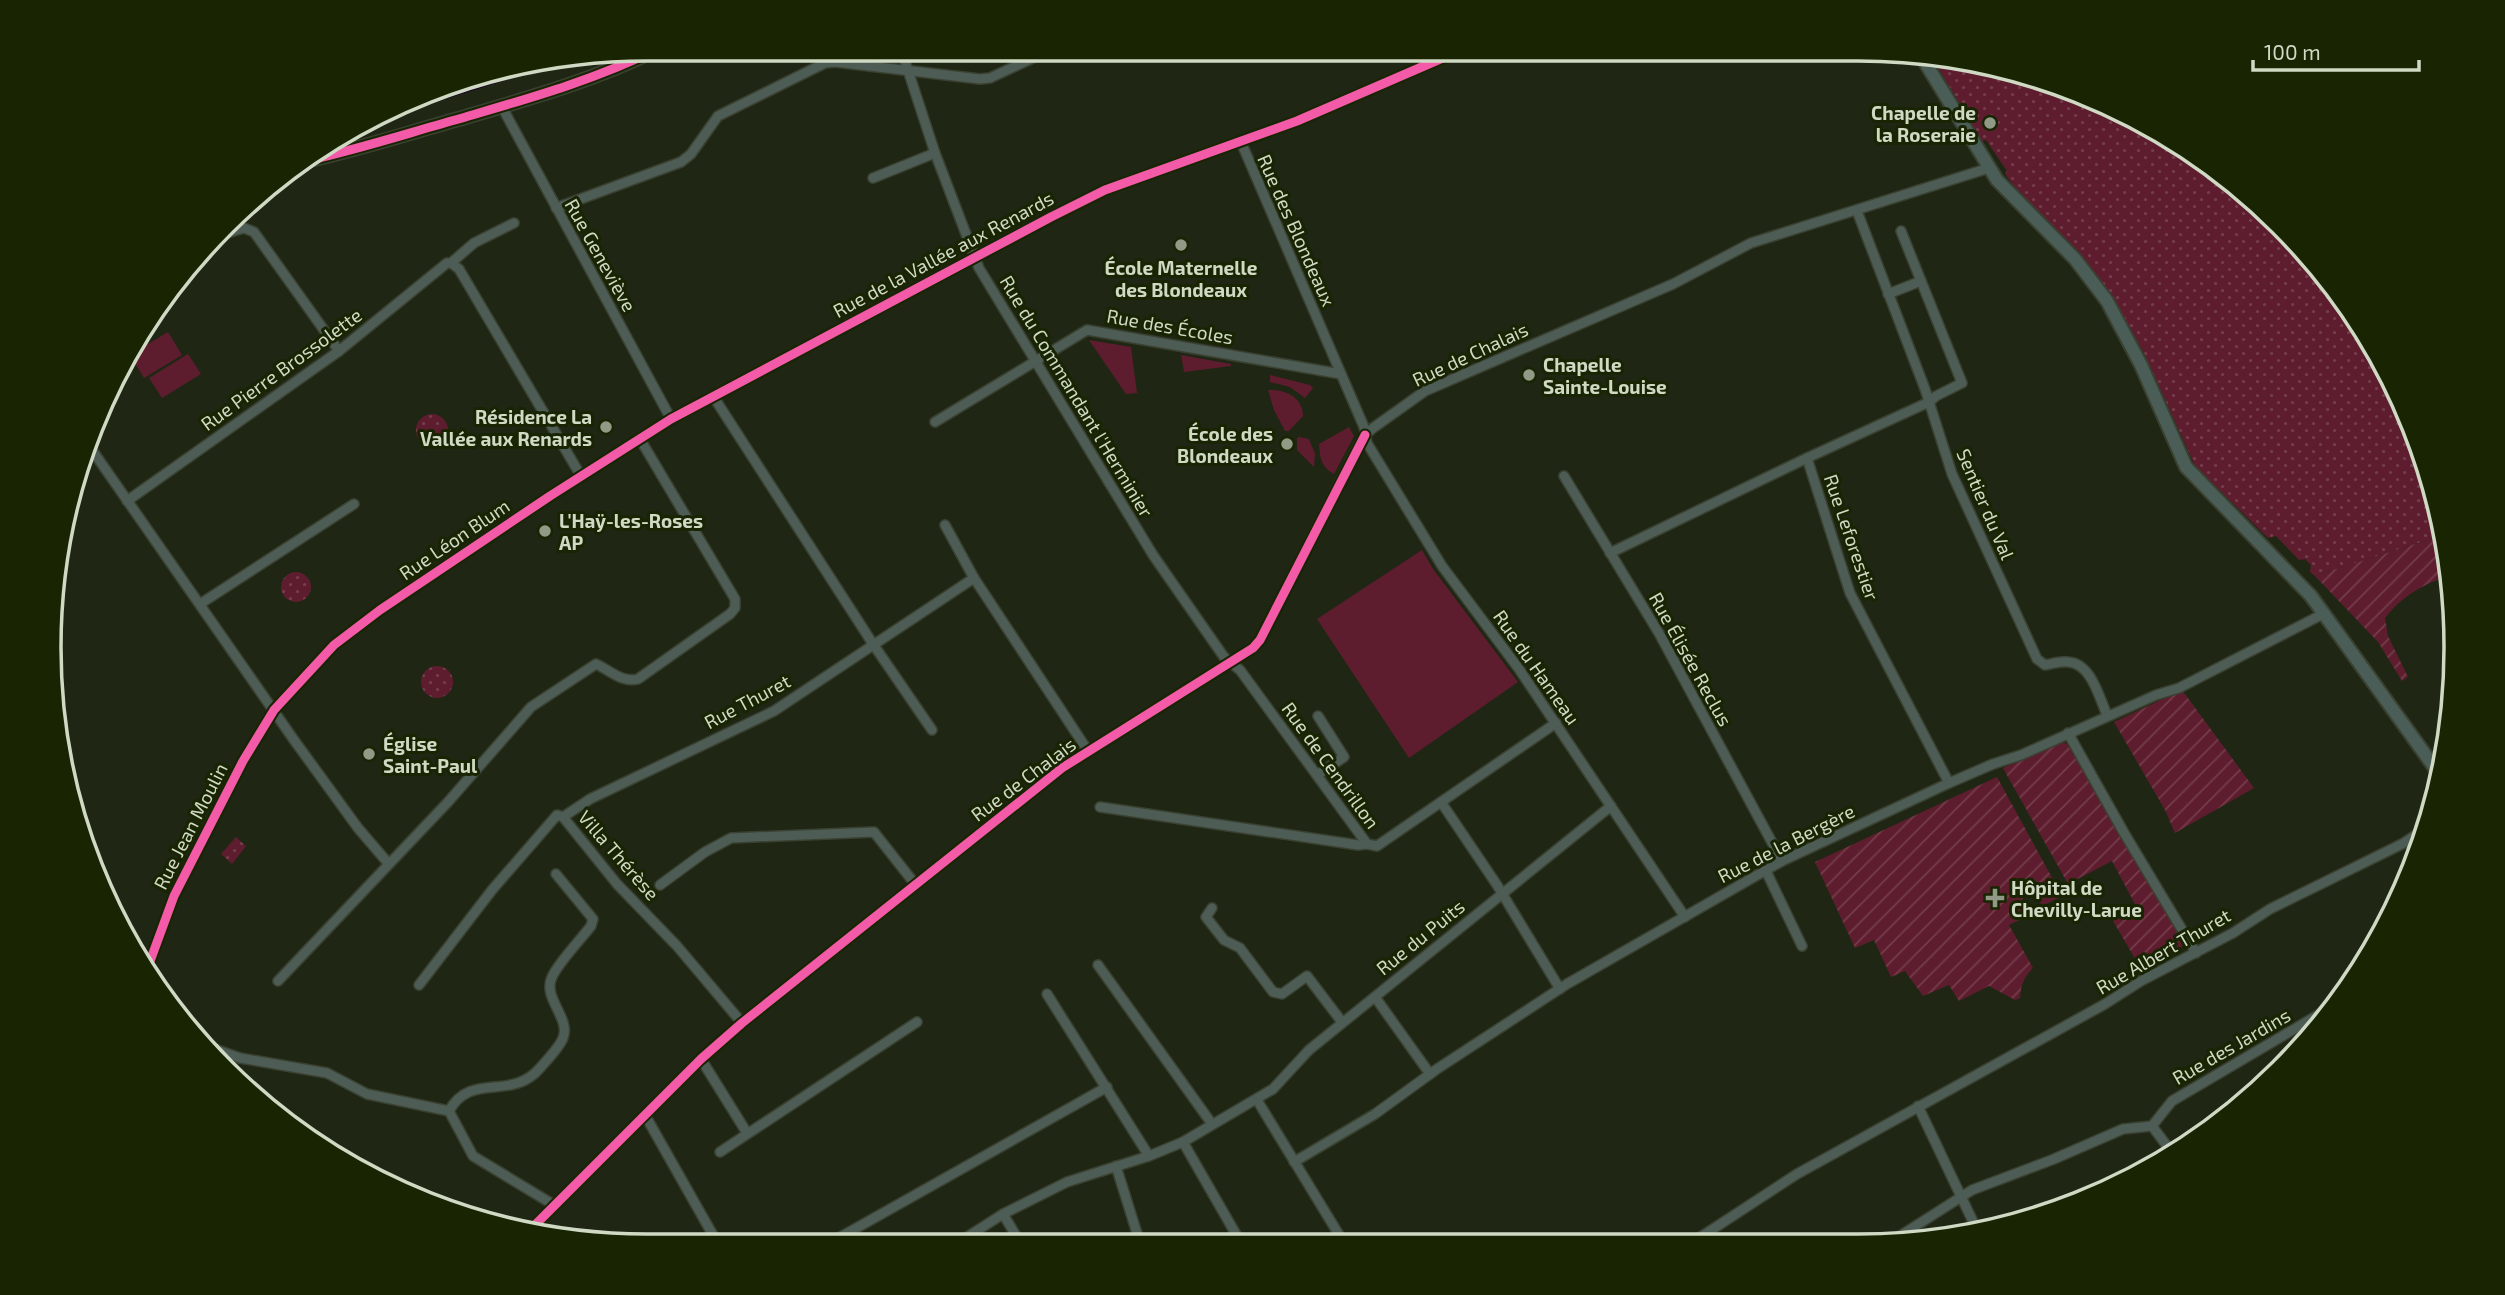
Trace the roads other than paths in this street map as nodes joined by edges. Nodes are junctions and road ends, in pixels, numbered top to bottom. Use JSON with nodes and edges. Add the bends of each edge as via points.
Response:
{"nodes":[{"id":1,"x":905,"y":61,"type":"edge"},
{"id":2,"x":1026,"y":61,"type":"edge"},
{"id":3,"x":1436,"y":61,"type":"edge"},
{"id":4,"x":628,"y":62,"type":"edge"},
{"id":5,"x":1927,"y":65,"type":"edge"},
{"id":6,"x":909,"y":71,"type":"junction"},
{"id":7,"x":502,"y":107,"type":"junction"},
{"id":8,"x":1241,"y":142,"type":"junction"},
{"id":9,"x":935,"y":153,"type":"junction"},
{"id":10,"x":328,"y":156,"type":"edge"},
{"id":11,"x":1989,"y":168,"type":"junction"},
{"id":12,"x":873,"y":178,"type":"dead end"},
{"id":13,"x":556,"y":208,"type":"junction"},
{"id":14,"x":1857,"y":211,"type":"junction"},
{"id":15,"x":514,"y":223,"type":"dead end"},
{"id":16,"x":236,"y":230,"type":"edge"},
{"id":17,"x":1901,"y":231,"type":"dead end"},
{"id":18,"x":975,"y":257,"type":"junction"},
{"id":19,"x":452,"y":263,"type":"junction"},
{"id":20,"x":1921,"y":281,"type":"junction"},
{"id":21,"x":1888,"y":294,"type":"junction"},
{"id":22,"x":339,"y":351,"type":"junction"},
{"id":23,"x":1034,"y":361,"type":"junction"},
{"id":24,"x":1341,"y":374,"type":"junction"},
{"id":25,"x":713,"y":396,"type":"junction"},
{"id":26,"x":1928,"y":402,"type":"junction"},
{"id":27,"x":671,"y":419,"type":"junction"},
{"id":28,"x":934,"y":422,"type":"dead end"},
{"id":29,"x":1365,"y":435,"type":"junction"},
{"id":30,"x":640,"y":439,"type":"junction"},
{"id":31,"x":94,"y":453,"type":"edge"},
{"id":32,"x":1807,"y":458,"type":"junction"},
{"id":33,"x":581,"y":476,"type":"junction"},
{"id":34,"x":1564,"y":476,"type":"dead end"},
{"id":35,"x":127,"y":501,"type":"junction"},
{"id":36,"x":354,"y":504,"type":"dead end"},
{"id":37,"x":945,"y":525,"type":"dead end"},
{"id":38,"x":1610,"y":553,"type":"junction"},
{"id":39,"x":974,"y":578,"type":"junction"},
{"id":40,"x":200,"y":604,"type":"junction"},
{"id":41,"x":2325,"y":613,"type":"junction"},
{"id":42,"x":873,"y":644,"type":"junction"},
{"id":43,"x":1230,"y":662,"type":"junction"},
{"id":44,"x":274,"y":710,"type":"junction"},
{"id":45,"x":2107,"y":715,"type":"junction"},
{"id":46,"x":1318,"y":716,"type":"dead end"},
{"id":47,"x":1556,"y":723,"type":"junction"},
{"id":48,"x":932,"y":730,"type":"dead end"},
{"id":49,"x":2068,"y":733,"type":"junction"},
{"id":50,"x":1088,"y":751,"type":"junction"},
{"id":51,"x":2432,"y":763,"type":"edge"},
{"id":52,"x":1317,"y":775,"type":"junction"},
{"id":53,"x":1949,"y":783,"type":"junction"},
{"id":54,"x":1441,"y":802,"type":"junction"},
{"id":55,"x":1611,"y":806,"type":"junction"},
{"id":56,"x":1100,"y":807,"type":"dead end"},
{"id":57,"x":563,"y":817,"type":"junction"},
{"id":58,"x":2413,"y":837,"type":"edge"},
{"id":59,"x":1367,"y":844,"type":"junction"},
{"id":60,"x":1782,"y":861,"type":"junction"},
{"id":61,"x":388,"y":863,"type":"junction"},
{"id":62,"x":1766,"y":870,"type":"junction"},
{"id":63,"x":556,"y":874,"type":"dead end"},
{"id":64,"x":915,"y":884,"type":"junction"},
{"id":65,"x":660,"y":885,"type":"dead end"},
{"id":66,"x":1501,"y":893,"type":"junction"},
{"id":67,"x":1212,"y":908,"type":"dead end"},
{"id":68,"x":1685,"y":917,"type":"junction"},
{"id":69,"x":1802,"y":946,"type":"dead end"},
{"id":70,"x":2196,"y":953,"type":"junction"},
{"id":71,"x":151,"y":959,"type":"edge"},
{"id":72,"x":1098,"y":965,"type":"dead end"},
{"id":73,"x":278,"y":981,"type":"dead end"},
{"id":74,"x":419,"y":985,"type":"dead end"},
{"id":75,"x":1560,"y":989,"type":"junction"},
{"id":76,"x":1047,"y":994,"type":"dead end"},
{"id":77,"x":1375,"y":997,"type":"junction"},
{"id":78,"x":2310,"y":1020,"type":"edge"},
{"id":79,"x":917,"y":1022,"type":"dead end"},
{"id":80,"x":1342,"y":1022,"type":"junction"},
{"id":81,"x":742,"y":1023,"type":"junction"},
{"id":82,"x":224,"y":1052,"type":"edge"},
{"id":83,"x":701,"y":1059,"type":"junction"},
{"id":84,"x":1430,"y":1074,"type":"junction"},
{"id":85,"x":1107,"y":1087,"type":"junction"},
{"id":86,"x":1256,"y":1100,"type":"junction"},
{"id":87,"x":1918,"y":1106,"type":"junction"},
{"id":88,"x":449,"y":1111,"type":"junction"},
{"id":89,"x":645,"y":1115,"type":"junction"},
{"id":90,"x":1212,"y":1124,"type":"junction"},
{"id":91,"x":2152,"y":1126,"type":"junction"},
{"id":92,"x":747,"y":1133,"type":"junction"},
{"id":93,"x":1184,"y":1142,"type":"junction"},
{"id":94,"x":2166,"y":1145,"type":"edge"},
{"id":95,"x":720,"y":1152,"type":"dead end"},
{"id":96,"x":1149,"y":1156,"type":"junction"},
{"id":97,"x":1294,"y":1162,"type":"junction"},
{"id":98,"x":1116,"y":1166,"type":"junction"},
{"id":99,"x":1962,"y":1196,"type":"junction"},
{"id":100,"x":554,"y":1205,"type":"junction"},
{"id":101,"x":1003,"y":1214,"type":"junction"},
{"id":102,"x":1973,"y":1222,"type":"edge"},
{"id":103,"x":536,"y":1223,"type":"edge"},
{"id":104,"x":1907,"y":1231,"type":"edge"},
{"id":105,"x":712,"y":1234,"type":"edge"},
{"id":106,"x":846,"y":1234,"type":"edge"},
{"id":107,"x":972,"y":1234,"type":"edge"},
{"id":108,"x":1015,"y":1234,"type":"edge"},
{"id":109,"x":1137,"y":1234,"type":"edge"},
{"id":110,"x":1236,"y":1234,"type":"edge"},
{"id":111,"x":1338,"y":1234,"type":"edge"},
{"id":112,"x":1705,"y":1234,"type":"edge"}],
"edges":[{"from":1,"to":6,"type":"street","name":"Rue du Commandant l'Herminier"},
{"from":2,"to":6,"type":"street","via":[[980,79]]},
{"from":3,"to":8,"type":"street","name":"Rue des Blondeaux"},
{"from":4,"to":7,"type":"main road"},
{"from":5,"to":11,"type":"main road"},
{"from":6,"to":9,"type":"street","name":"Rue du Commandant l'Herminier"},
{"from":6,"to":13,"type":"street","via":[[825,63],[718,116],[681,162]]},
{"from":7,"to":10,"type":"main road"},
{"from":7,"to":13,"type":"street","name":"Rue Geneviève"},
{"from":8,"to":18,"type":"street","name":"Rue de la Vallée aux Renards","via":[[1105,190]]},
{"from":8,"to":24,"type":"street","name":"Rue des Blondeaux"},
{"from":9,"to":12,"type":"street"},
{"from":9,"to":18,"type":"street","name":"Rue du Commandant l'Herminier"},
{"from":11,"to":14,"type":"street","name":"Rue de Chalais"},
{"from":11,"to":41,"type":"main road","via":[[2075,259],[2107,301],[2192,474]]},
{"from":13,"to":27,"type":"street","name":"Rue Geneviève"},
{"from":14,"to":21,"type":"street"},
{"from":14,"to":29,"type":"street","name":"Rue de Chalais","via":[[1751,243],[1661,289],[1425,391]]},
{"from":15,"to":19,"type":"street","name":"Rue Pierre Brossolette","via":[[474,243]]},
{"from":16,"to":22,"type":"street","via":[[244,228],[259,237]]},
{"from":17,"to":20,"type":"street"},
{"from":18,"to":23,"type":"street","name":"Rue du Commandant l'Herminier"},
{"from":18,"to":25,"type":"street","name":"Rue de la Vallée aux Renards"},
{"from":19,"to":22,"type":"street","name":"Rue Pierre Brossolette"},
{"from":19,"to":33,"type":"street"},
{"from":20,"to":21,"type":"street"},
{"from":20,"to":26,"type":"street","via":[[1962,383]]},
{"from":21,"to":26,"type":"street"},
{"from":22,"to":35,"type":"street","name":"Rue Pierre Brossolette"},
{"from":23,"to":24,"type":"street","name":"Rue des Écoles","via":[[1087,330]]},
{"from":23,"to":28,"type":"street","name":"Rue des Écoles"},
{"from":23,"to":43,"type":"street","name":"Rue du Commandant l'Herminier","via":[[1153,555]]},
{"from":24,"to":29,"type":"street","name":"Rue des Blondeaux"},
{"from":25,"to":27,"type":"street","name":"Rue de la Vallée aux Renards"},
{"from":25,"to":42,"type":"street"},
{"from":26,"to":32,"type":"street","name":"Rue Leforestier"},
{"from":26,"to":45,"type":"street","name":"Sentier du Val","via":[[1952,474],[2037,659],[2045,665],[2078,664],[2086,670]]},
{"from":27,"to":30,"type":"street","name":"Rue Léon Blum"},
{"from":29,"to":43,"type":"street","name":"Rue de Chalais","via":[[1260,640]]},
{"from":29,"to":47,"type":"street","name":"Rue du Hameau","via":[[1442,566]]},
{"from":30,"to":33,"type":"street","name":"Rue Léon Blum"},
{"from":30,"to":61,"type":"street","via":[[735,599],[735,608],[638,679],[629,681],[596,664],[543,697]]},
{"from":31,"to":35,"type":"street"},
{"from":32,"to":38,"type":"street"},
{"from":32,"to":53,"type":"street","name":"Rue Leforestier","via":[[1850,593]]},
{"from":33,"to":44,"type":"street","name":"Rue Léon Blum","via":[[334,645]]},
{"from":34,"to":38,"type":"street","name":"Rue Élisée Reclus"},
{"from":35,"to":40,"type":"street"},
{"from":36,"to":40,"type":"street"},
{"from":37,"to":39,"type":"street"},
{"from":38,"to":60,"type":"street","name":"Rue Élisée Reclus","via":[[1660,635]]},
{"from":39,"to":42,"type":"street","name":"Rue Thuret"},
{"from":39,"to":50,"type":"street"},
{"from":40,"to":44,"type":"street"},
{"from":41,"to":45,"type":"street","name":"Rue de la Bergère","via":[[2179,688]]},
{"from":41,"to":51,"type":"main road"},
{"from":42,"to":48,"type":"street"},
{"from":42,"to":57,"type":"street","name":"Rue Thuret","via":[[774,711],[590,799]]},
{"from":43,"to":50,"type":"street","name":"Rue de Chalais"},
{"from":43,"to":52,"type":"street","name":"Rue de Cendrillon"},
{"from":44,"to":61,"type":"street"},
{"from":44,"to":71,"type":"street","name":"Rue Jean Moulin","via":[[174,895]]},
{"from":45,"to":49,"type":"street","name":"Rue de la Bergère"},
{"from":46,"to":52,"type":"street","via":[[1344,757]]},
{"from":47,"to":54,"type":"street","name":"Rue de Cendrillon"},
{"from":47,"to":55,"type":"street","name":"Rue du Hameau"},
{"from":49,"to":53,"type":"street","name":"Rue de la Bergère"},
{"from":49,"to":70,"type":"street"},
{"from":50,"to":64,"type":"street","name":"Rue de Chalais"},
{"from":52,"to":59,"type":"street","name":"Rue de Cendrillon"},
{"from":53,"to":60,"type":"street","name":"Rue de la Bergère"},
{"from":54,"to":59,"type":"street","name":"Rue de Cendrillon","via":[[1377,846]]},
{"from":54,"to":66,"type":"street"},
{"from":55,"to":66,"type":"street","name":"Rue du Puits"},
{"from":55,"to":68,"type":"street","name":"Rue du Hameau"},
{"from":56,"to":59,"type":"street"},
{"from":57,"to":74,"type":"street","name":"Villa Thérèse","via":[[557,815],[500,881]]},
{"from":57,"to":81,"type":"street","name":"Villa Thérèse"},
{"from":58,"to":70,"type":"street","name":"Rue Albert Thuret","via":[[2270,909]]},
{"from":60,"to":62,"type":"street","name":"Rue de la Bergère"},
{"from":61,"to":73,"type":"street"},
{"from":62,"to":68,"type":"street","name":"Rue de la Bergère"},
{"from":62,"to":69,"type":"street"},
{"from":63,"to":88,"type":"street","via":[[593,919],[552,977],[549,990],[563,1024],[563,1037],[526,1081],[509,1087],[479,1087],[456,1099]]},
{"from":64,"to":65,"type":"street","via":[[874,832],[731,838]]},
{"from":64,"to":81,"type":"street","name":"Rue de Chalais"},
{"from":66,"to":75,"type":"street"},
{"from":66,"to":77,"type":"street","name":"Rue du Puits"},
{"from":67,"to":80,"type":"street","via":[[1206,917],[1223,940],[1240,948],[1273,992],[1282,994],[1307,976]]},
{"from":68,"to":75,"type":"street","name":"Rue de la Bergère"},
{"from":70,"to":87,"type":"street","name":"Rue Albert Thuret"},
{"from":72,"to":90,"type":"street"},
{"from":75,"to":84,"type":"street","name":"Rue de la Bergère"},
{"from":76,"to":85,"type":"street"},
{"from":77,"to":80,"type":"street","name":"Rue du Puits"},
{"from":77,"to":84,"type":"street"},
{"from":78,"to":91,"type":"street","name":"Rue des Jardins","via":[[2172,1101]]},
{"from":79,"to":92,"type":"street"},
{"from":80,"to":86,"type":"street","name":"Rue du Puits"},
{"from":81,"to":83,"type":"street","name":"Rue de Chalais"},
{"from":82,"to":88,"type":"street","via":[[327,1073],[366,1094]]},
{"from":83,"to":89,"type":"street","name":"Rue de Chalais"},
{"from":83,"to":92,"type":"street"},
{"from":84,"to":97,"type":"street","name":"Rue de la Bergère","via":[[1375,1114]]},
{"from":85,"to":96,"type":"street"},
{"from":85,"to":106,"type":"street"},
{"from":86,"to":90,"type":"street","name":"Rue du Puits"},
{"from":86,"to":97,"type":"street"},
{"from":87,"to":99,"type":"street"},
{"from":87,"to":112,"type":"street","name":"Rue Albert Thuret","via":[[1797,1174]]},
{"from":88,"to":100,"type":"street","via":[[473,1156]]},
{"from":89,"to":100,"type":"street","name":"Rue de Chalais"},
{"from":89,"to":105,"type":"street"},
{"from":90,"to":93,"type":"street","name":"Rue du Puits"},
{"from":91,"to":94,"type":"street"},
{"from":91,"to":99,"type":"street","via":[[2123,1129]]},
{"from":92,"to":95,"type":"street"},
{"from":93,"to":96,"type":"street","name":"Rue du Puits"},
{"from":93,"to":110,"type":"street"},
{"from":96,"to":98,"type":"street","name":"Rue du Puits"},
{"from":97,"to":111,"type":"street"},
{"from":98,"to":101,"type":"street","name":"Rue du Puits","via":[[1067,1182]]},
{"from":98,"to":109,"type":"street"},
{"from":99,"to":102,"type":"street"},
{"from":99,"to":104,"type":"street"},
{"from":100,"to":103,"type":"street","name":"Rue de Chalais"},
{"from":101,"to":107,"type":"street","name":"Rue du Puits"},
{"from":101,"to":108,"type":"street"}]}
